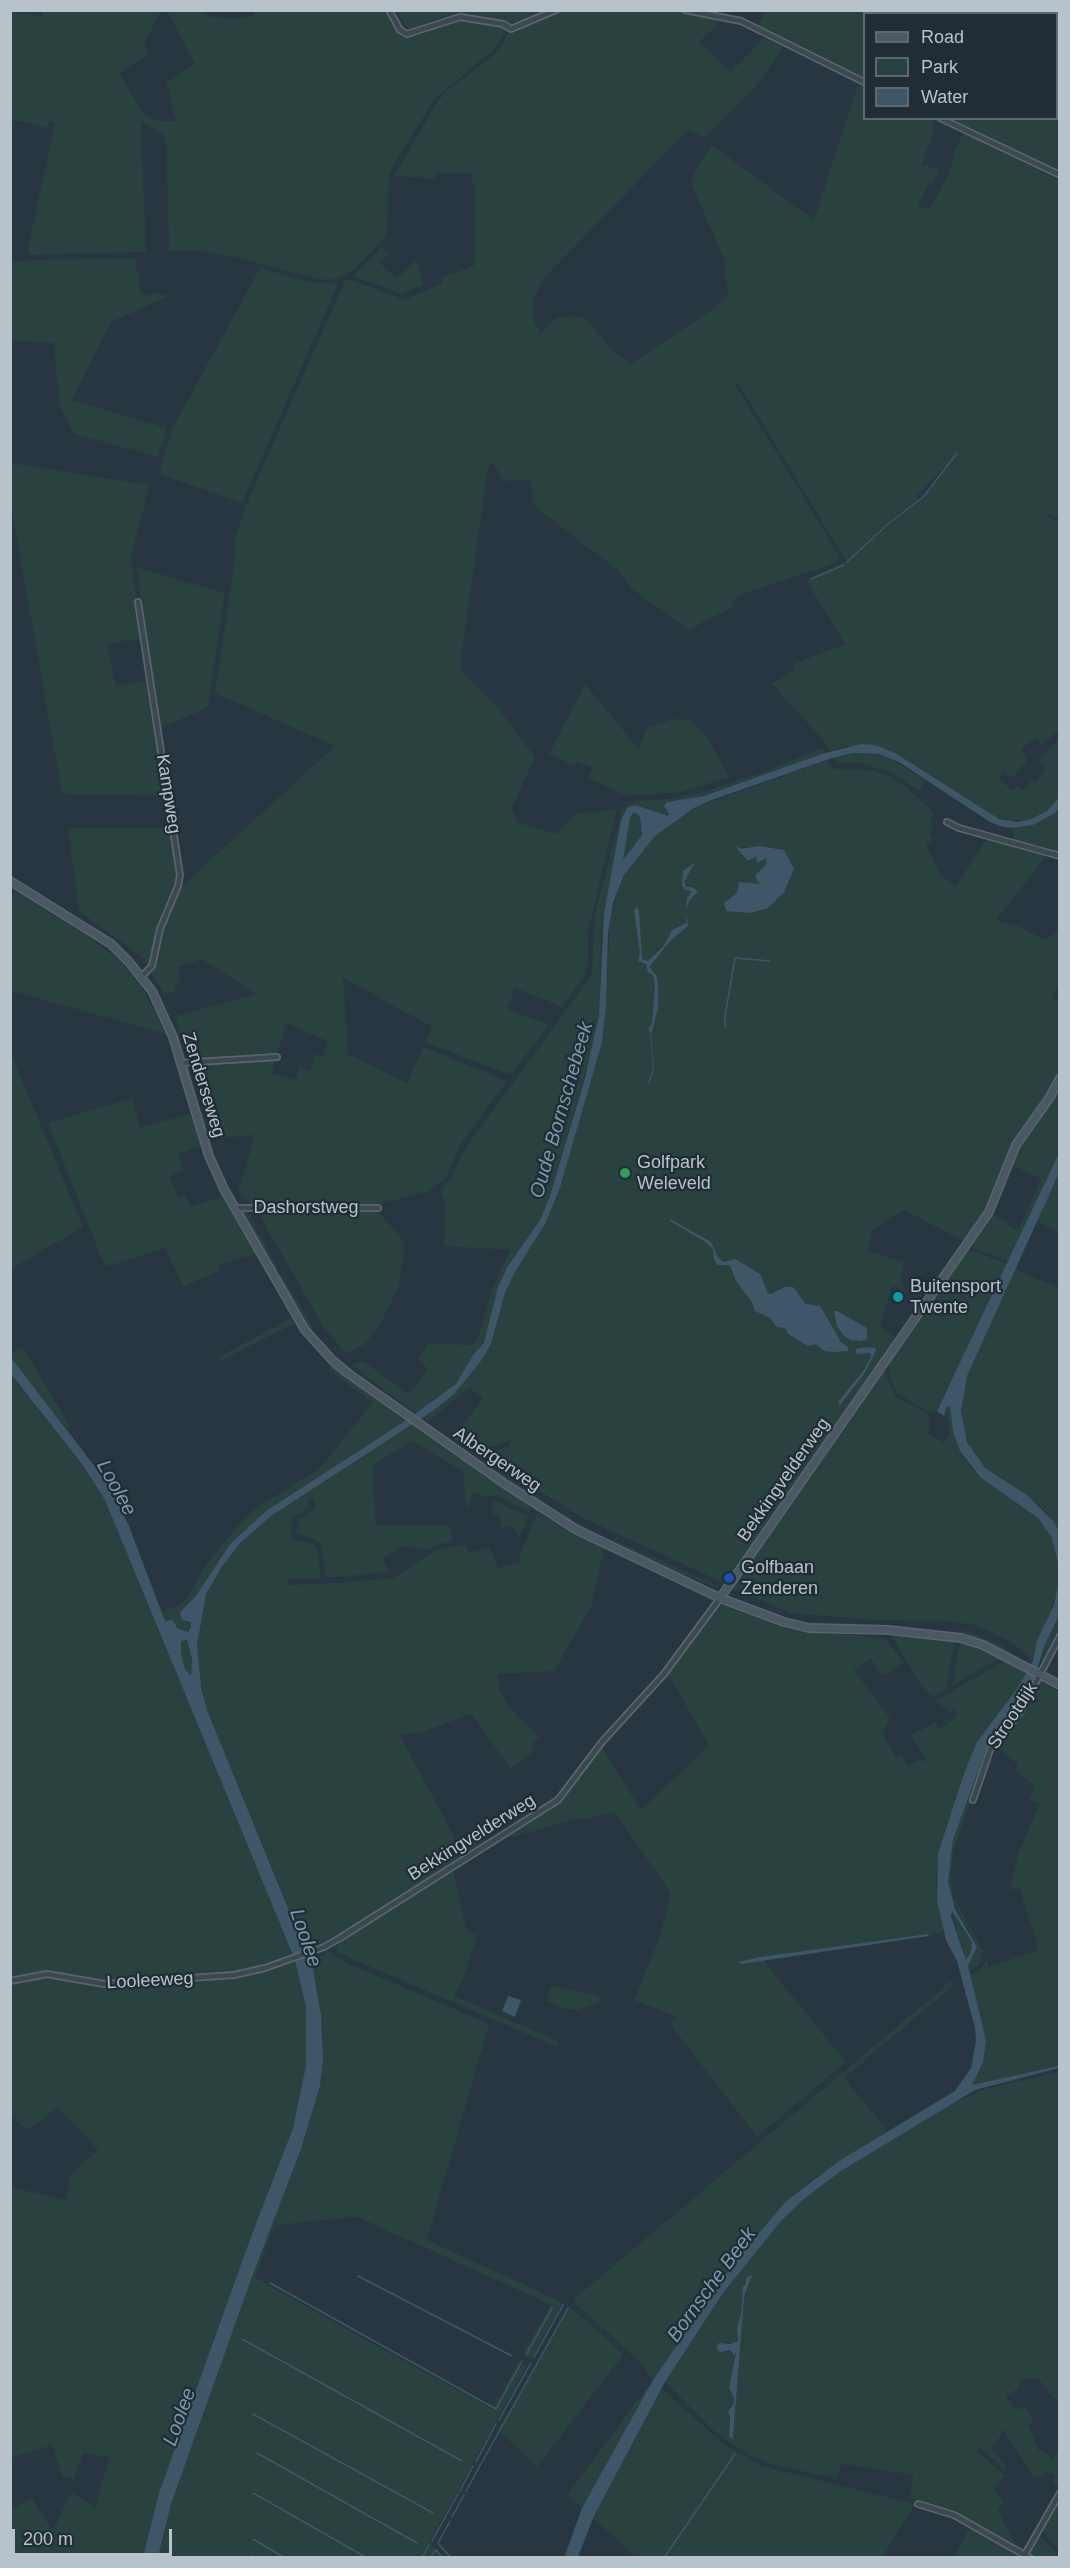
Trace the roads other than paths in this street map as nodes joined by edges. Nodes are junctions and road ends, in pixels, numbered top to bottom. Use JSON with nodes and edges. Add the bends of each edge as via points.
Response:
{"nodes":[{"id":1,"x":389,"y":10,"type":"edge"},
{"id":2,"x":556,"y":10,"type":"edge"},
{"id":3,"x":685,"y":10,"type":"edge"},
{"id":4,"x":863,"y":82,"type":"edge"},
{"id":5,"x":944,"y":120,"type":"edge"},
{"id":6,"x":1059,"y":175,"type":"edge"},
{"id":7,"x":138,"y":602,"type":"dead end"},
{"id":8,"x":947,"y":822,"type":"dead end"},
{"id":9,"x":1059,"y":856,"type":"edge"},
{"id":10,"x":10,"y":881,"type":"edge"},
{"id":11,"x":141,"y":977,"type":"junction"},
{"id":12,"x":277,"y":1057,"type":"dead end"},
{"id":13,"x":181,"y":1063,"type":"junction"},
{"id":14,"x":1059,"y":1078,"type":"edge"},
{"id":15,"x":235,"y":1208,"type":"junction"},
{"id":16,"x":378,"y":1208,"type":"dead end"},
{"id":17,"x":317,"y":1344,"type":"joint"},
{"id":18,"x":722,"y":1596,"type":"junction"},
{"id":19,"x":1059,"y":1635,"type":"edge"},
{"id":20,"x":1039,"y":1674,"type":"junction"},
{"id":21,"x":1059,"y":1685,"type":"edge"},
{"id":22,"x":973,"y":1800,"type":"dead end"},
{"id":23,"x":290,"y":1959,"type":"joint"},
{"id":24,"x":10,"y":1981,"type":"edge"},
{"id":25,"x":1059,"y":2493,"type":"edge"},
{"id":26,"x":918,"y":2504,"type":"dead end"},
{"id":27,"x":1023,"y":2556,"type":"edge"},
{"id":28,"x":1030,"y":2558,"type":"edge"}],
"edges":[{"from":1,"to":2,"type":"street","via":[[400,30],[407,34],[460,17],[503,24],[511,29]]},
{"from":3,"to":4,"type":"street","via":[[741,21]]},
{"from":5,"to":6,"type":"street"},
{"from":7,"to":11,"type":"street","name":"Kampweg","via":[[180,875],[160,929],[152,966]]},
{"from":8,"to":9,"type":"street"},
{"from":10,"to":11,"type":"main road","name":"Zenderseweg","via":[[111,944]]},
{"from":11,"to":13,"type":"main road","name":"Zenderseweg","via":[[163,1011]]},
{"from":12,"to":13,"type":"street"},
{"from":13,"to":15,"type":"main road","name":"Zenderseweg","via":[[209,1156]]},
{"from":14,"to":18,"type":"main road","name":"Bekkingvelderweg","via":[[1016,1145],[989,1212]]},
{"from":15,"to":16,"type":"street","name":"Dashorstweg"},
{"from":15,"to":17,"type":"main road","name":"Zenderseweg","via":[[305,1330]]},
{"from":17,"to":18,"type":"main road","name":"Albergerweg","via":[[349,1374],[417,1423],[577,1530]]},
{"from":18,"to":20,"type":"main road","name":"Albergerweg","via":[[763,1615],[809,1628],[888,1630],[961,1638]]},
{"from":18,"to":23,"type":"street","name":"Bekkingvelderweg","via":[[664,1674],[602,1742],[558,1800],[354,1930],[324,1947]]},
{"from":19,"to":20,"type":"street","name":"Strootdijk"},
{"from":20,"to":21,"type":"main road","name":"Albergerweg"},
{"from":20,"to":22,"type":"street","name":"Strootdijk","via":[[1022,1711],[990,1750]]},
{"from":23,"to":24,"type":"street","name":"Looleeweg","via":[[250,1973],[163,1982],[104,1984],[46,1974]]},
{"from":25,"to":27,"type":"street"},
{"from":26,"to":27,"type":"street","via":[[954,2515]]},
{"from":27,"to":28,"type":"street"}]}
